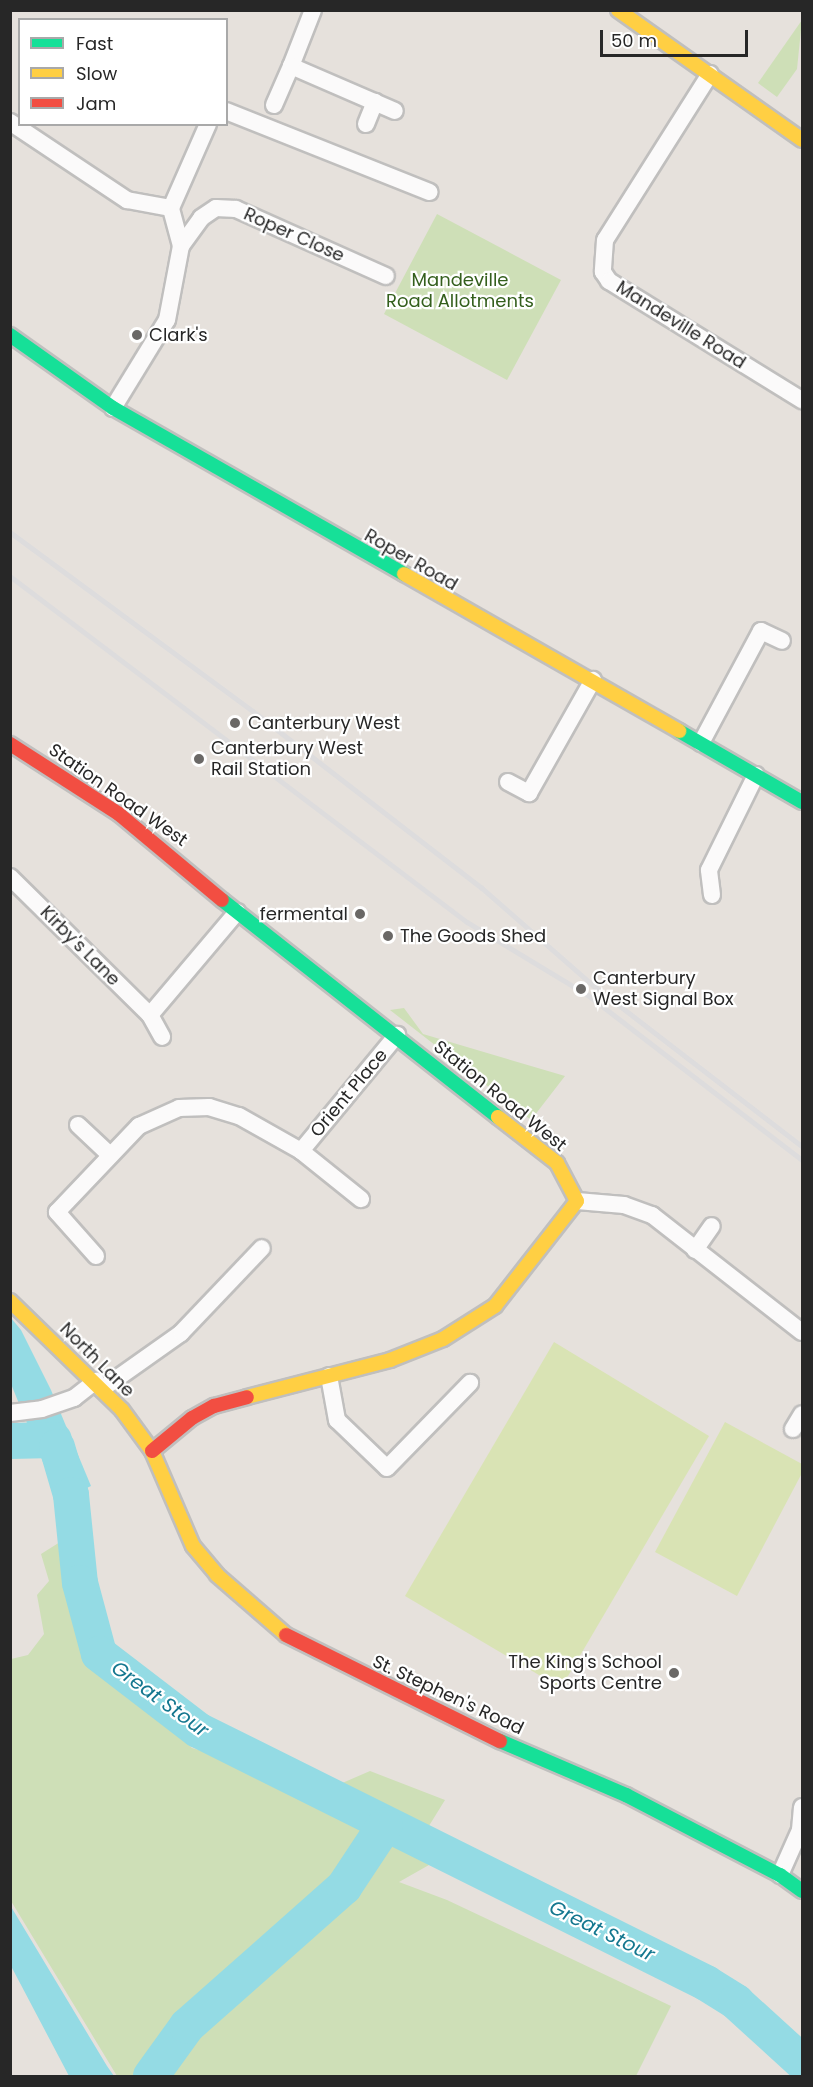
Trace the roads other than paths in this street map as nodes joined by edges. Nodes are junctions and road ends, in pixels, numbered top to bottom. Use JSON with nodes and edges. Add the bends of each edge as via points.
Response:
{"nodes":[{"id":1,"x":313,"y":10,"type":"edge"},
{"id":2,"x":618,"y":10,"type":"edge"},
{"id":3,"x":291,"y":66,"type":"junction"},
{"id":4,"x":710,"y":74,"type":"junction"},
{"id":5,"x":375,"y":102,"type":"junction"},
{"id":6,"x":274,"y":105,"type":"dead end"},
{"id":7,"x":395,"y":111,"type":"dead end"},
{"id":8,"x":228,"y":112,"type":"edge"},
{"id":9,"x":10,"y":122,"type":"edge"},
{"id":10,"x":366,"y":124,"type":"dead end"},
{"id":11,"x":207,"y":126,"type":"edge"},
{"id":12,"x":802,"y":140,"type":"edge"},
{"id":13,"x":430,"y":192,"type":"dead end"},
{"id":14,"x":171,"y":208,"type":"junction"},
{"id":15,"x":182,"y":246,"type":"junction"},
{"id":16,"x":386,"y":276,"type":"dead end"},
{"id":17,"x":10,"y":335,"type":"edge"},
{"id":18,"x":802,"y":400,"type":"edge"},
{"id":19,"x":113,"y":408,"type":"junction"},
{"id":20,"x":782,"y":641,"type":"dead end"},
{"id":21,"x":593,"y":680,"type":"junction"},
{"id":22,"x":701,"y":743,"type":"junction"},
{"id":23,"x":10,"y":744,"type":"edge"},
{"id":24,"x":756,"y":775,"type":"junction"},
{"id":25,"x":508,"y":782,"type":"dead end"},
{"id":26,"x":802,"y":802,"type":"edge"},
{"id":27,"x":10,"y":877,"type":"edge"},
{"id":28,"x":712,"y":895,"type":"dead end"},
{"id":29,"x":237,"y":912,"type":"junction"},
{"id":30,"x":150,"y":1015,"type":"junction"},
{"id":31,"x":397,"y":1035,"type":"junction"},
{"id":32,"x":162,"y":1037,"type":"dead end"},
{"id":33,"x":78,"y":1125,"type":"dead end"},
{"id":34,"x":301,"y":1151,"type":"junction"},
{"id":35,"x":110,"y":1155,"type":"junction"},
{"id":36,"x":361,"y":1199,"type":"dead end"},
{"id":37,"x":576,"y":1201,"type":"junction"},
{"id":38,"x":712,"y":1226,"type":"dead end"},
{"id":39,"x":262,"y":1248,"type":"dead end"},
{"id":40,"x":695,"y":1250,"type":"junction"},
{"id":41,"x":96,"y":1256,"type":"dead end"},
{"id":42,"x":10,"y":1301,"type":"edge"},
{"id":43,"x":802,"y":1332,"type":"edge"},
{"id":44,"x":329,"y":1377,"type":"junction"},
{"id":45,"x":470,"y":1383,"type":"dead end"},
{"id":46,"x":99,"y":1385,"type":"junction"},
{"id":47,"x":13,"y":1413,"type":"edge"},
{"id":48,"x":802,"y":1414,"type":"edge"},
{"id":49,"x":794,"y":1429,"type":"dead end"},
{"id":50,"x":153,"y":1451,"type":"junction"},
{"id":51,"x":802,"y":1807,"type":"edge"},
{"id":52,"x":780,"y":1875,"type":"junction"},
{"id":53,"x":802,"y":1891,"type":"edge"}],
"edges":[{"from":1,"to":3,"type":"street"},
{"from":2,"to":4,"type":"main road"},
{"from":3,"to":5,"type":"street"},
{"from":3,"to":6,"type":"street"},
{"from":4,"to":12,"type":"main road"},
{"from":4,"to":18,"type":"street","name":"Mandeville Road","via":[[606,240],[603,272],[609,281]]},
{"from":5,"to":7,"type":"street"},
{"from":5,"to":10,"type":"street"},
{"from":8,"to":13,"type":"street"},
{"from":9,"to":14,"type":"street","via":[[127,200]]},
{"from":11,"to":14,"type":"street"},
{"from":14,"to":15,"type":"street","name":"Roper Close"},
{"from":15,"to":16,"type":"street","name":"Roper Close","via":[[201,218],[216,208],[236,209]]},
{"from":15,"to":19,"type":"street","name":"Roper Close","via":[[167,320]]},
{"from":17,"to":19,"type":"main road","name":"Roper Road"},
{"from":19,"to":21,"type":"main road","name":"Roper Road","via":[[442,599]]},
{"from":20,"to":22,"type":"street","via":[[761,632]]},
{"from":21,"to":22,"type":"main road","name":"Roper Road"},
{"from":21,"to":25,"type":"street","via":[[530,794]]},
{"from":22,"to":24,"type":"main road","name":"Roper Road"},
{"from":23,"to":29,"type":"main road","name":"Station Road West","via":[[119,814]]},
{"from":24,"to":26,"type":"main road","name":"Roper Road"},
{"from":24,"to":28,"type":"street","via":[[708,870]]},
{"from":27,"to":30,"type":"street","name":"Kirby's Lane"},
{"from":29,"to":30,"type":"street"},
{"from":29,"to":31,"type":"main road","name":"Station Road West"},
{"from":30,"to":32,"type":"street","name":"Kirby's Lane"},
{"from":31,"to":34,"type":"street","name":"Orient Place"},
{"from":31,"to":37,"type":"main road","name":"Station Road West","via":[[557,1163]]},
{"from":33,"to":35,"type":"street"},
{"from":34,"to":35,"type":"street","name":"Orient Place","via":[[239,1116],[195,1107],[153,1117]]},
{"from":34,"to":36,"type":"street","name":"Orient Place"},
{"from":35,"to":41,"type":"street","name":"Orient Place","via":[[57,1212]]},
{"from":37,"to":40,"type":"street","via":[[624,1205],[652,1215]]},
{"from":37,"to":44,"type":"main road","via":[[495,1306],[443,1339],[390,1360]]},
{"from":38,"to":40,"type":"street"},
{"from":39,"to":46,"type":"street","via":[[182,1333]]},
{"from":40,"to":43,"type":"street"},
{"from":42,"to":46,"type":"main road","name":"North Lane"},
{"from":44,"to":45,"type":"street","via":[[336,1420],[387,1468]]},
{"from":44,"to":50,"type":"main road","via":[[214,1406],[192,1418]]},
{"from":46,"to":47,"type":"street","via":[[61,1403]]},
{"from":46,"to":50,"type":"main road","name":"North Lane"},
{"from":48,"to":49,"type":"street"},
{"from":50,"to":52,"type":"main road","name":"St. Stephen's Road","via":[[193,1546],[217,1575],[276,1630],[459,1723],[626,1795]]},
{"from":51,"to":52,"type":"street","via":[[800,1830]]},
{"from":52,"to":53,"type":"main road","name":"St. Stephen's Road"}]}
